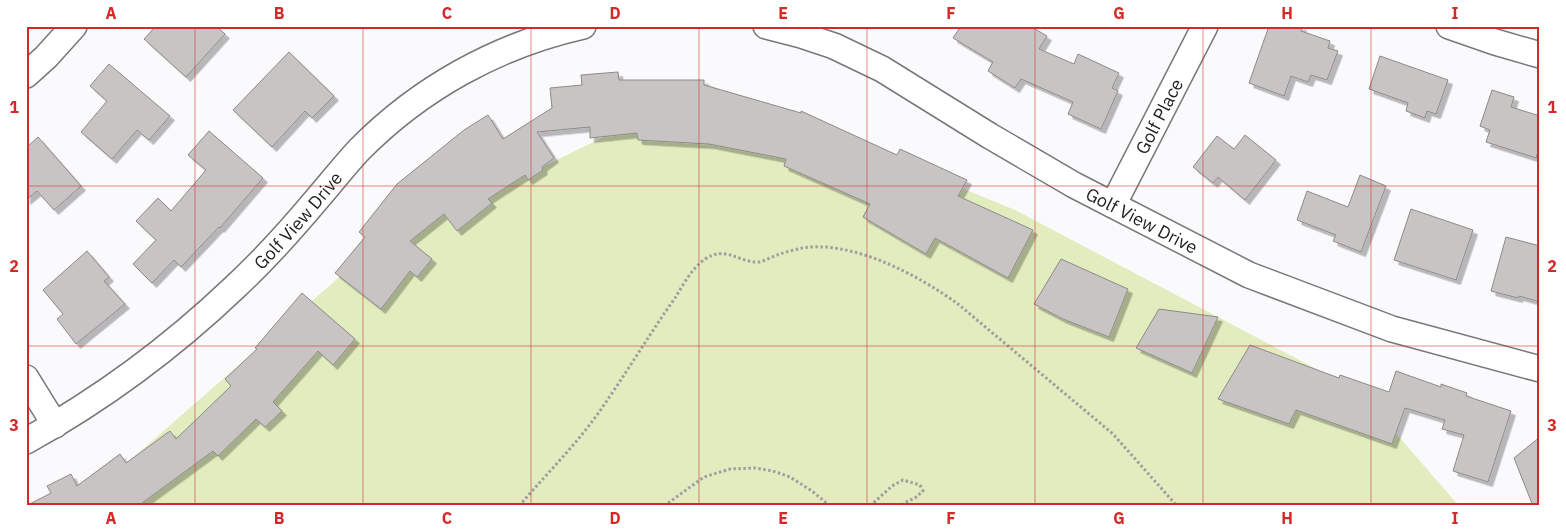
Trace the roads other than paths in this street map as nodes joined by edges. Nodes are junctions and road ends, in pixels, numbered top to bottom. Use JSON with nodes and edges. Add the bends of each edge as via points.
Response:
{"nodes":[{"id":1,"x":74,"y":26,"type":"edge"},
{"id":2,"x":583,"y":26,"type":"edge"},
{"id":3,"x":766,"y":26,"type":"edge"},
{"id":4,"x":1205,"y":26,"type":"edge"},
{"id":5,"x":1449,"y":26,"type":"edge"},
{"id":6,"x":1540,"y":55,"type":"edge"},
{"id":7,"x":26,"y":76,"type":"edge"},
{"id":8,"x":1113,"y":205,"type":"junction"},
{"id":9,"x":1540,"y":368,"type":"edge"},
{"id":10,"x":26,"y":378,"type":"edge"},
{"id":11,"x":55,"y":425,"type":"junction"},
{"id":12,"x":26,"y":441,"type":"edge"}],
"edges":[{"from":1,"to":7,"type":"street"},
{"from":2,"to":11,"type":"street","name":"Golf View Drive","via":[[516,46],[478,63],[440,84],[397,115],[359,151],[286,235],[181,336],[131,375]]},
{"from":3,"to":8,"type":"street","name":"Golf View Drive","via":[[834,46],[882,69],[990,136]]},
{"from":4,"to":8,"type":"street","name":"Golf Place"},
{"from":5,"to":6,"type":"street"},
{"from":8,"to":9,"type":"street","name":"Golf View Drive","via":[[1249,275],[1392,330]]},
{"from":10,"to":11,"type":"street"},
{"from":11,"to":12,"type":"street","name":"Golf View Drive"}]}
